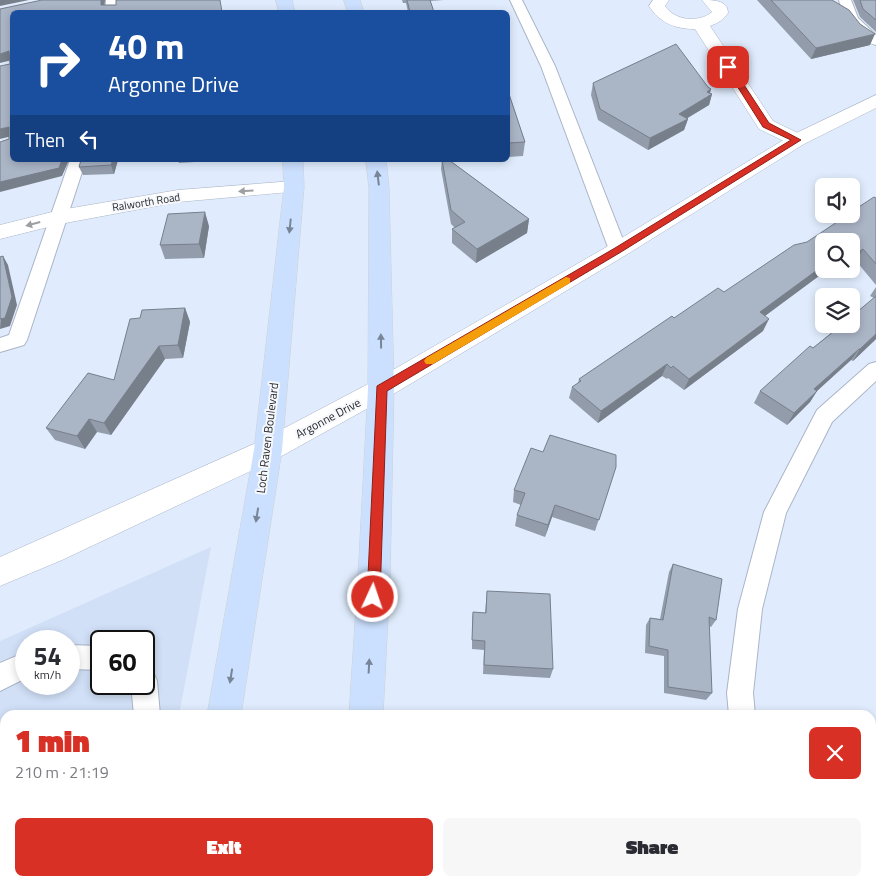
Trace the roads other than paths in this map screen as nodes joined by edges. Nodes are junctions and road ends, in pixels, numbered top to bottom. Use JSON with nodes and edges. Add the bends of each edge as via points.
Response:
{"nodes":[{"id":1,"x":516,"y":0,"type":"edge"},
{"id":2,"x":661,"y":0,"type":"edge"},
{"id":3,"x":710,"y":0,"type":"edge"},
{"id":4,"x":845,"y":0,"type":"edge"},
{"id":5,"x":700,"y":23,"type":"junction"},
{"id":6,"x":876,"y":41,"type":"edge"},
{"id":7,"x":876,"y":101,"type":"edge"},
{"id":8,"x":796,"y":140,"type":"junction"},
{"id":9,"x":77,"y":162,"type":"edge"},
{"id":10,"x":293,"y":162,"type":"edge"},
{"id":11,"x":376,"y":162,"type":"edge"},
{"id":12,"x":294,"y":187,"type":"junction"},
{"id":13,"x":60,"y":217,"type":"junction"},
{"id":14,"x":0,"y":232,"type":"edge"},
{"id":15,"x":618,"y":250,"type":"junction"},
{"id":16,"x":0,"y":345,"type":"edge"},
{"id":17,"x":876,"y":369,"type":"edge"},
{"id":18,"x":381,"y":389,"type":"junction"},
{"id":19,"x":268,"y":450,"type":"junction"},
{"id":20,"x":0,"y":572,"type":"edge"},
{"id":21,"x":15,"y":669,"type":"edge"},
{"id":22,"x":0,"y":678,"type":"edge"},
{"id":23,"x":145,"y":695,"type":"edge"},
{"id":24,"x":147,"y":710,"type":"edge"},
{"id":25,"x":225,"y":710,"type":"edge"},
{"id":26,"x":366,"y":710,"type":"edge"},
{"id":27,"x":742,"y":710,"type":"edge"}],
"edges":[{"from":1,"to":15,"type":"lane","via":[[548,66]]},
{"from":2,"to":5,"type":"main road","via":[[657,6],[664,16],[680,22]]},
{"from":3,"to":5,"type":"main road","via":[[720,8],[720,13],[710,21]]},
{"from":4,"to":6,"type":"lane","via":[[846,12],[858,28]]},
{"from":5,"to":8,"type":"main road","via":[[766,125]]},
{"from":7,"to":8,"type":"main road","name":"Argonne Drive"},
{"from":8,"to":15,"type":"main road","name":"Argonne Drive"},
{"from":9,"to":13,"type":"lane"},
{"from":10,"to":12,"type":"main road","name":"Loch Raven Boulevard"},
{"from":18,"to":11,"type":"main road","one_way":true},
{"from":12,"to":13,"type":"main road","name":"Ralworth Road","one_way":true,"via":[[178,196]]},
{"from":12,"to":19,"type":"main road","name":"Loch Raven Boulevard","one_way":true},
{"from":13,"to":14,"type":"main road","name":"Ralworth Road","one_way":true},
{"from":13,"to":16,"type":"lane","via":[[17,340]]},
{"from":15,"to":18,"type":"main road","name":"Argonne Drive"},
{"from":17,"to":27,"type":"lane","via":[[824,416],[775,512],[750,609],[740,694]]},
{"from":18,"to":19,"type":"main road","name":"Argonne Drive"},
{"from":26,"to":18,"type":"main road","one_way":true},
{"from":19,"to":20,"type":"main road","name":"Argonne Drive"},
{"from":19,"to":25,"type":"main road","name":"Loch Raven Boulevard","one_way":true},
{"from":21,"to":22,"type":"lane"},
{"from":23,"to":24,"type":"lane"}]}
